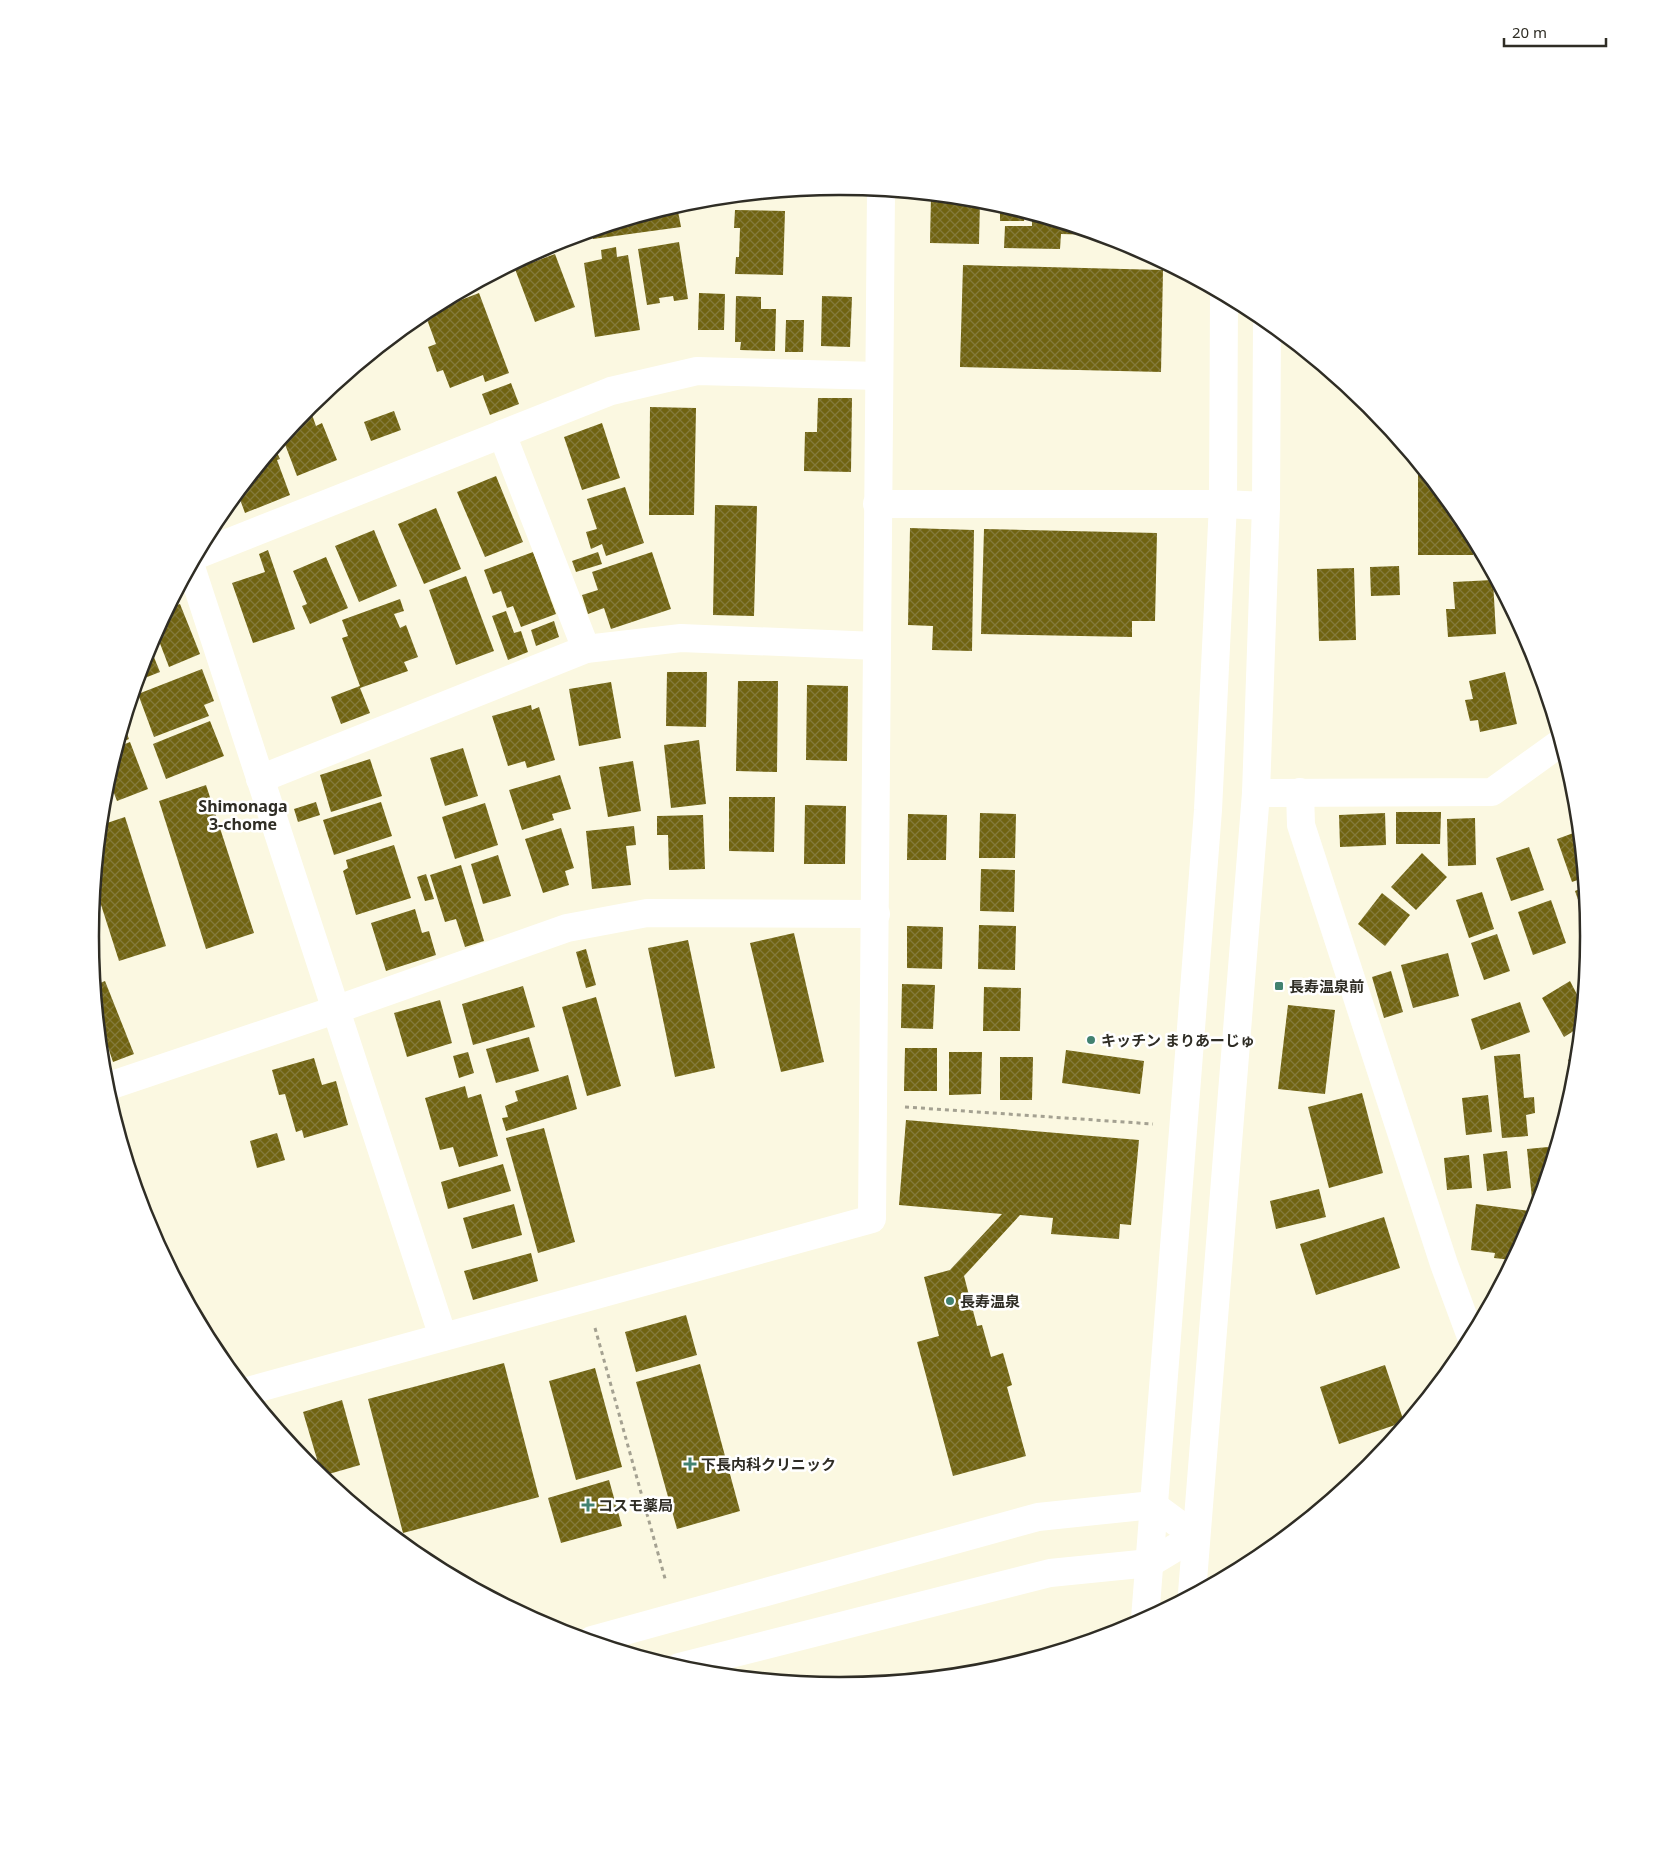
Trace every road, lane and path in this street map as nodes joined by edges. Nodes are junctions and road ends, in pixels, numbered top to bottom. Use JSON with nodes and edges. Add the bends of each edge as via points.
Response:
{"nodes":[{"id":1,"x":880,"y":197,"type":"edge"},
{"id":2,"x":1224,"y":303,"type":"edge"},
{"id":3,"x":1267,"y":331,"type":"edge"},
{"id":4,"x":878,"y":376,"type":"junction"},
{"id":5,"x":502,"y":434,"type":"junction"},
{"id":6,"x":877,"y":504,"type":"junction"},
{"id":7,"x":1223,"y":504,"type":"junction"},
{"id":8,"x":1266,"y":506,"type":"junction"},
{"id":9,"x":207,"y":551,"type":"edge"},
{"id":10,"x":193,"y":575,"type":"edge"},
{"id":11,"x":877,"y":646,"type":"junction"},
{"id":12,"x":586,"y":649,"type":"junction"},
{"id":13,"x":1555,"y":745,"type":"edge"},
{"id":14,"x":260,"y":779,"type":"junction"},
{"id":15,"x":1300,"y":792,"type":"junction"},
{"id":16,"x":1256,"y":793,"type":"junction"},
{"id":17,"x":876,"y":914,"type":"junction"},
{"id":18,"x":335,"y":1010,"type":"junction"},
{"id":19,"x":114,"y":1084,"type":"edge"},
{"id":20,"x":901,"y":1107,"type":"dead end"},
{"id":21,"x":1156,"y":1124,"type":"dead end"},
{"id":22,"x":594,"y":1327,"type":"dead end"},
{"id":23,"x":1468,"y":1328,"type":"edge"},
{"id":24,"x":443,"y":1337,"type":"junction"},
{"id":25,"x":254,"y":1389,"type":"edge"},
{"id":26,"x":1153,"y":1505,"type":"junction"},
{"id":27,"x":1195,"y":1536,"type":"junction"},
{"id":28,"x":1150,"y":1563,"type":"junction"},
{"id":29,"x":666,"y":1582,"type":"dead end"},
{"id":30,"x":1192,"y":1587,"type":"edge"},
{"id":31,"x":1146,"y":1610,"type":"edge"},
{"id":32,"x":602,"y":1637,"type":"edge"},
{"id":33,"x":695,"y":1663,"type":"edge"}],
"edges":[{"from":1,"to":4,"type":"street"},
{"from":2,"to":7,"type":"street"},
{"from":3,"to":8,"type":"street"},
{"from":4,"to":5,"type":"street","via":[[697,371],[611,391]]},
{"from":4,"to":6,"type":"street"},
{"from":5,"to":9,"type":"street"},
{"from":5,"to":12,"type":"street"},
{"from":6,"to":7,"type":"street"},
{"from":6,"to":11,"type":"street"},
{"from":7,"to":8,"type":"street"},
{"from":7,"to":26,"type":"street","via":[[1208,810]]},
{"from":8,"to":16,"type":"street"},
{"from":10,"to":14,"type":"street"},
{"from":11,"to":12,"type":"street","via":[[681,638]]},
{"from":11,"to":17,"type":"street"},
{"from":12,"to":14,"type":"street"},
{"from":13,"to":15,"type":"street","via":[[1492,792]]},
{"from":14,"to":18,"type":"street"},
{"from":15,"to":16,"type":"street"},
{"from":15,"to":23,"type":"street","via":[[1301,825]]},
{"from":16,"to":27,"type":"street"},
{"from":17,"to":18,"type":"street","via":[[647,913],[567,928]]},
{"from":17,"to":24,"type":"street","via":[[872,1220]]},
{"from":18,"to":19,"type":"street"},
{"from":18,"to":24,"type":"street"},
{"from":20,"to":21,"type":"path"},
{"from":22,"to":29,"type":"path"},
{"from":24,"to":25,"type":"street"},
{"from":26,"to":27,"type":"street"},
{"from":26,"to":28,"type":"street"},
{"from":26,"to":32,"type":"street","via":[[1038,1517]]},
{"from":27,"to":28,"type":"street"},
{"from":27,"to":30,"type":"street"},
{"from":28,"to":31,"type":"street"},
{"from":28,"to":33,"type":"street","via":[[1050,1573]]}]}
